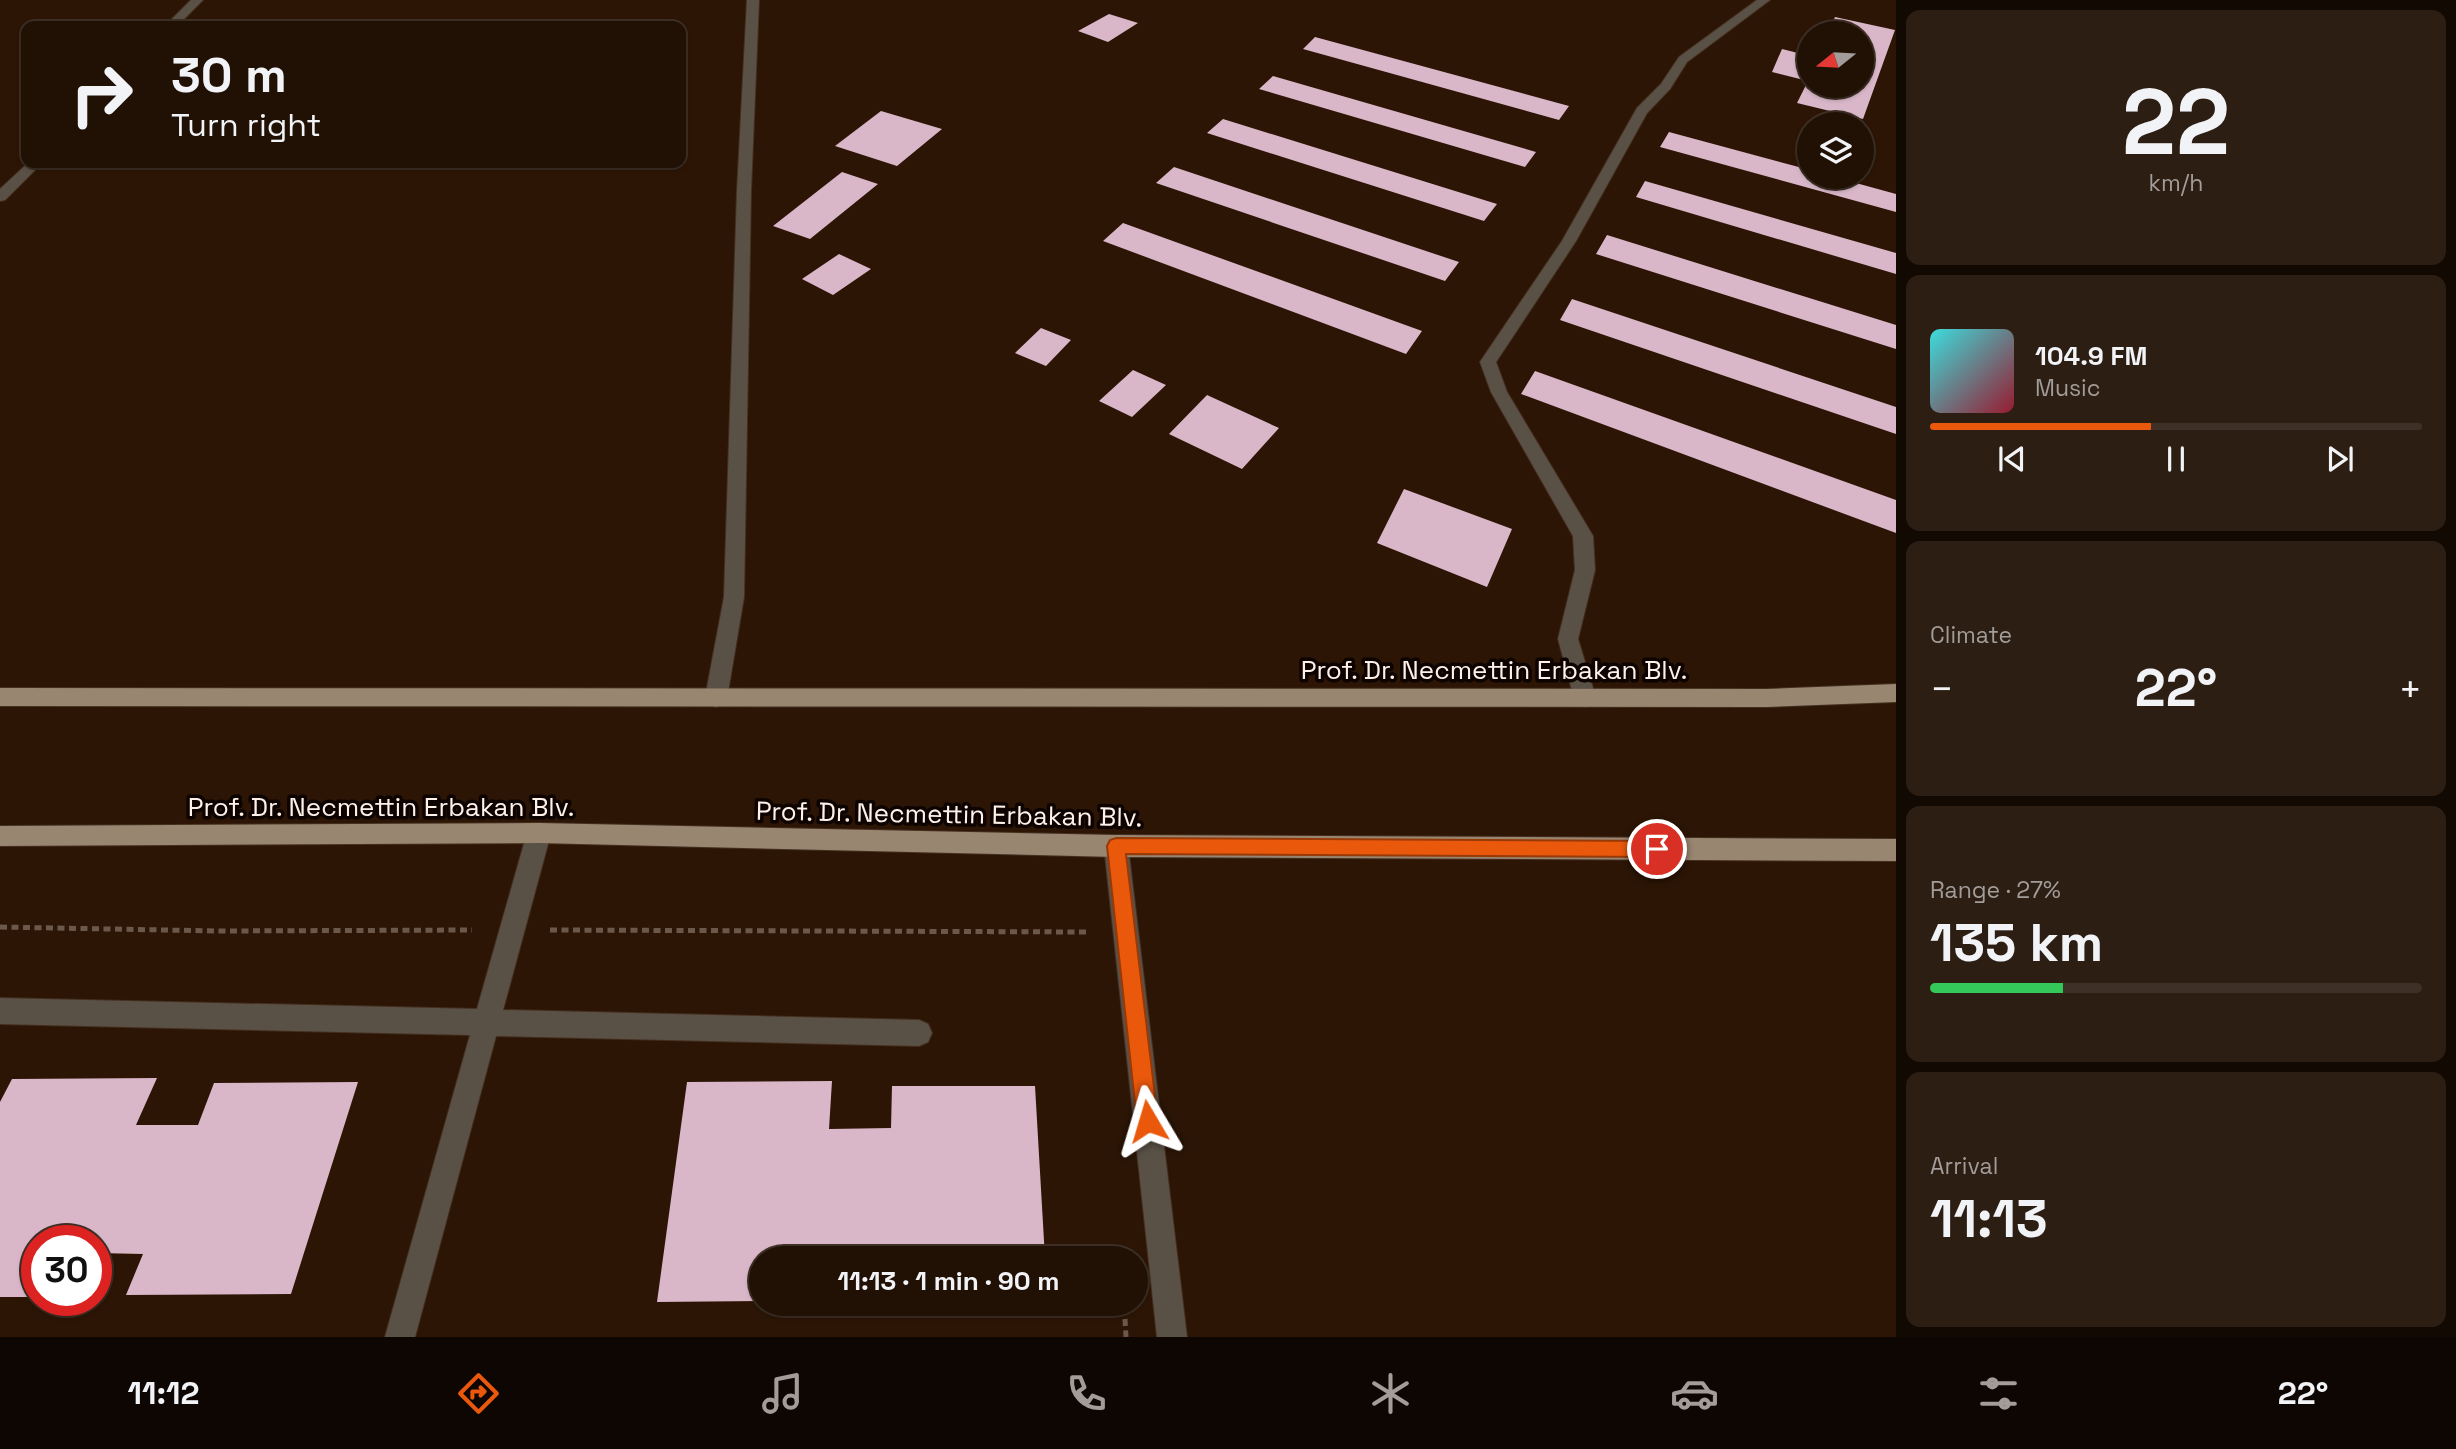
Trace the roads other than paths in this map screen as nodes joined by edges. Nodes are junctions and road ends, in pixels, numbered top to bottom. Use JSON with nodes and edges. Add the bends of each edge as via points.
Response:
{"nodes":[{"id":1,"x":197,"y":0,"type":"edge"},
{"id":2,"x":752,"y":0,"type":"edge"},
{"id":3,"x":1764,"y":0,"type":"edge"},
{"id":4,"x":176,"y":21,"type":"edge"},
{"id":5,"x":30,"y":168,"type":"edge"},
{"id":6,"x":0,"y":197,"type":"edge"},
{"id":7,"x":1896,"y":693,"type":"edge"},
{"id":8,"x":0,"y":697,"type":"edge"},
{"id":9,"x":716,"y":698,"type":"junction"},
{"id":10,"x":1585,"y":698,"type":"junction"},
{"id":11,"x":539,"y":833,"type":"junction"},
{"id":12,"x":0,"y":836,"type":"edge"},
{"id":13,"x":1116,"y":846,"type":"junction"},
{"id":14,"x":1896,"y":850,"type":"edge"},
{"id":15,"x":0,"y":1012,"type":"edge"},
{"id":16,"x":487,"y":1024,"type":"junction"},
{"id":17,"x":919,"y":1033,"type":"dead end"},
{"id":18,"x":400,"y":1337,"type":"edge"},
{"id":19,"x":1172,"y":1337,"type":"edge"}],
"edges":[{"from":1,"to":4,"type":"street"},
{"from":2,"to":9,"type":"street","via":[[734,597]]},
{"from":3,"to":10,"type":"street","via":[[1682,60],[1642,111],[1569,241],[1489,362],[1499,393],[1583,536],[1586,570],[1568,639]]},
{"from":5,"to":6,"type":"street"},
{"from":7,"to":10,"type":"main road","name":"Prof. Dr. Necmettin Erbakan Blv."},
{"from":8,"to":9,"type":"main road","name":"Prof. Dr. Necmettin Erbakan Blv."},
{"from":9,"to":10,"type":"main road","name":"Prof. Dr. Necmettin Erbakan Blv."},
{"from":11,"to":12,"type":"main road","name":"Prof. Dr. Necmettin Erbakan Blv."},
{"from":11,"to":13,"type":"main road","name":"Prof. Dr. Necmettin Erbakan Blv."},
{"from":11,"to":16,"type":"street"},
{"from":13,"to":14,"type":"main road","name":"Prof. Dr. Necmettin Erbakan Blv."},
{"from":13,"to":19,"type":"street"},
{"from":15,"to":16,"type":"street"},
{"from":16,"to":17,"type":"street"},
{"from":16,"to":18,"type":"street"}]}
